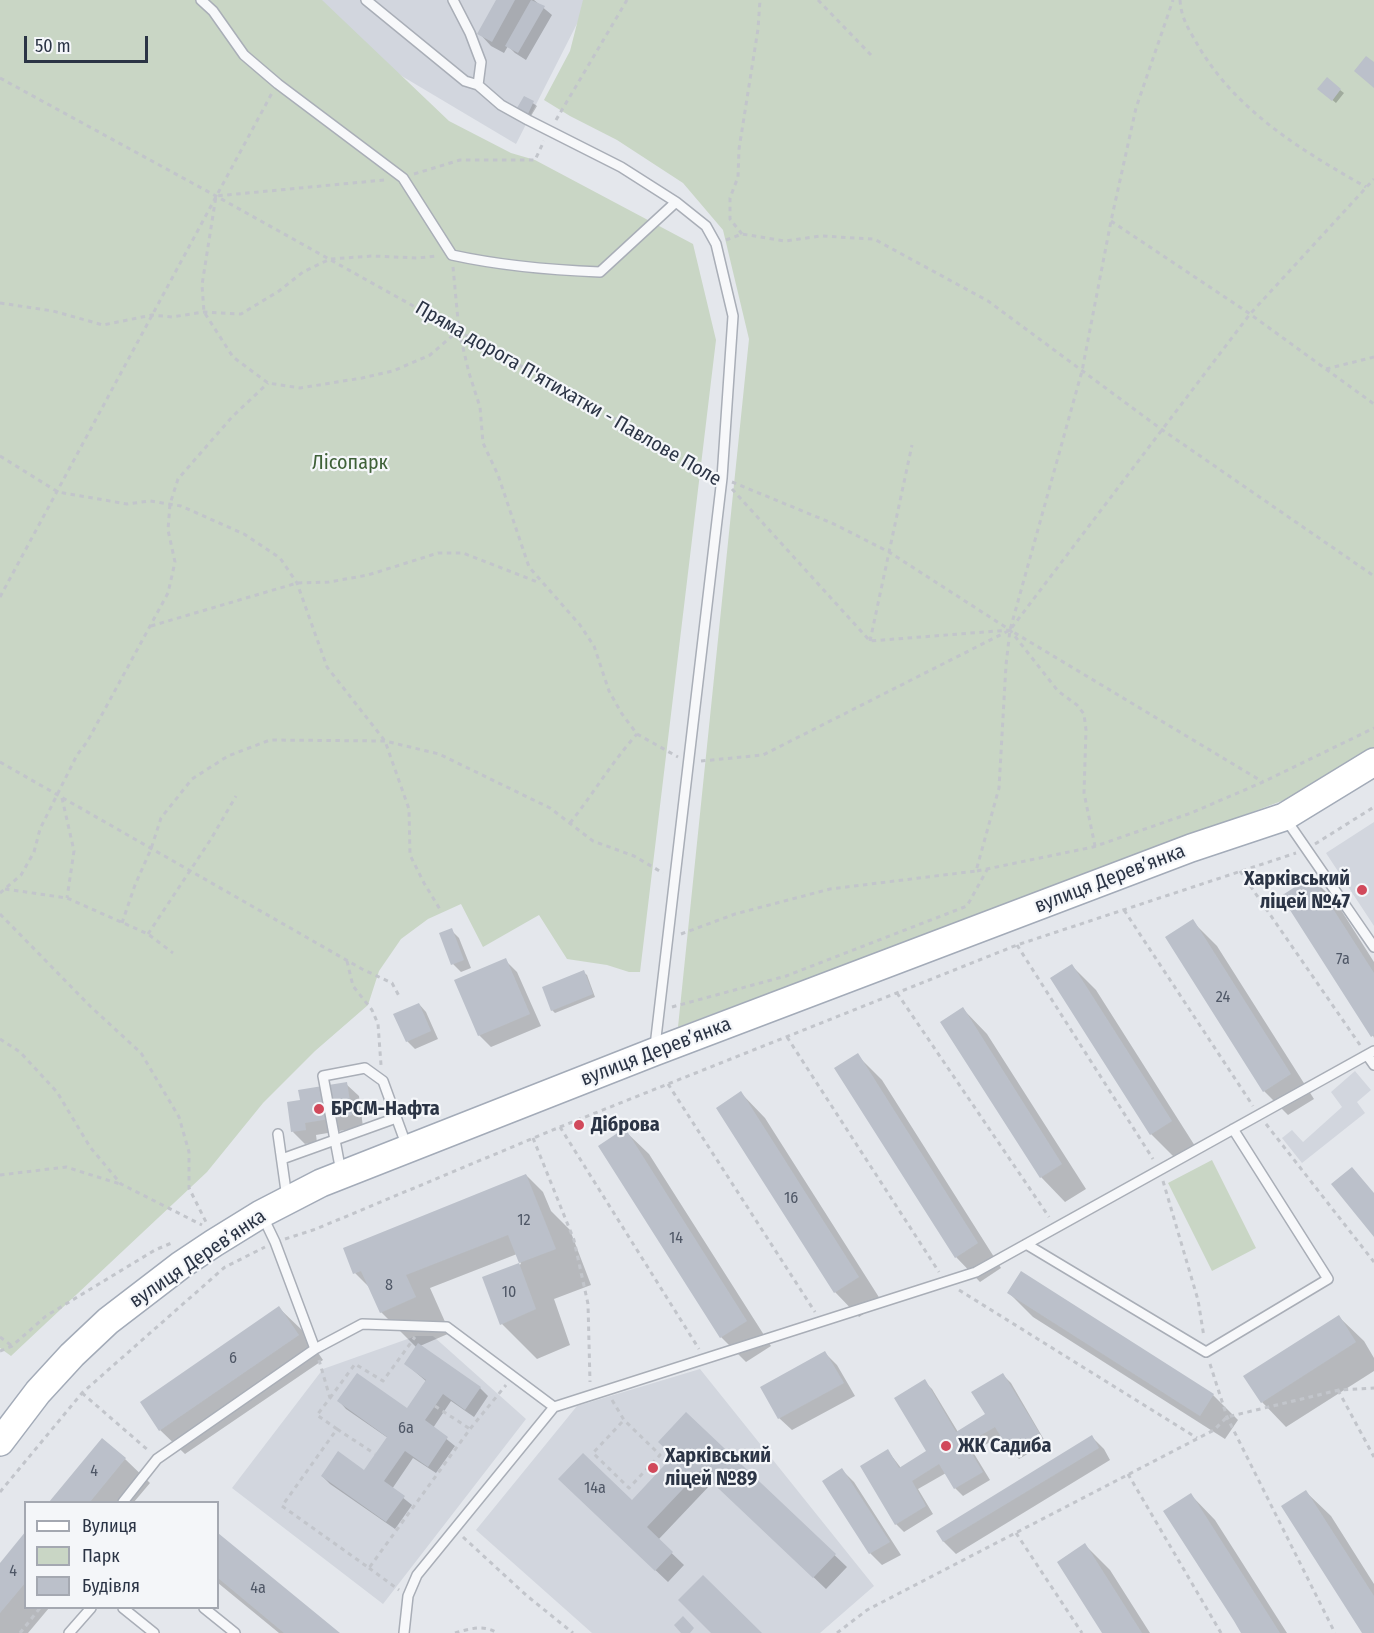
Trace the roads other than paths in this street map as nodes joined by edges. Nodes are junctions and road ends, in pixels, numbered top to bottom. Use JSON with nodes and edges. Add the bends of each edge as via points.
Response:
{"nodes":[{"id":1,"x":201,"y":0,"type":"edge"},
{"id":2,"x":366,"y":0,"type":"edge"},
{"id":3,"x":453,"y":0,"type":"edge"},
{"id":4,"x":478,"y":85,"type":"junction"},
{"id":5,"x":676,"y":202,"type":"junction"},
{"id":6,"x":1374,"y":762,"type":"edge"},
{"id":7,"x":1284,"y":817,"type":"junction"},
{"id":8,"x":1374,"y":947,"type":"edge"},
{"id":9,"x":654,"y":1052,"type":"junction"},
{"id":10,"x":1370,"y":1053,"type":"edge"},
{"id":11,"x":1374,"y":1065,"type":"edge"},
{"id":12,"x":396,"y":1118,"type":"junction"},
{"id":13,"x":1233,"y":1129,"type":"junction"},
{"id":14,"x":278,"y":1134,"type":"dead end"},
{"id":15,"x":335,"y":1141,"type":"junction"},
{"id":16,"x":408,"y":1149,"type":"junction"},
{"id":17,"x":282,"y":1159,"type":"junction"},
{"id":18,"x":342,"y":1175,"type":"junction"},
{"id":19,"x":288,"y":1200,"type":"junction"},
{"id":20,"x":261,"y":1214,"type":"junction"},
{"id":21,"x":1026,"y":1244,"type":"junction"},
{"id":22,"x":315,"y":1349,"type":"junction"},
{"id":23,"x":554,"y":1407,"type":"junction"},
{"id":24,"x":0,"y":1442,"type":"edge"},
{"id":25,"x":125,"y":1501,"type":"edge"},
{"id":26,"x":89,"y":1609,"type":"edge"},
{"id":27,"x":124,"y":1609,"type":"edge"},
{"id":28,"x":205,"y":1609,"type":"edge"},
{"id":29,"x":69,"y":1633,"type":"edge"},
{"id":30,"x":154,"y":1633,"type":"edge"},
{"id":31,"x":235,"y":1633,"type":"edge"},
{"id":32,"x":404,"y":1633,"type":"edge"}],
"edges":[{"from":1,"to":5,"type":"lane","via":[[244,55],[403,178],[452,255],[496,265],[600,272]]},
{"from":2,"to":4,"type":"lane","via":[[465,81]]},
{"from":3,"to":4,"type":"lane","via":[[481,62]]},
{"from":4,"to":5,"type":"lane","via":[[501,105],[621,167]]},
{"from":5,"to":9,"type":"lane","via":[[706,226],[716,244],[733,316],[722,478]]},
{"from":6,"to":7,"type":"main road","name":"вулиця Дерев’янка"},
{"from":7,"to":8,"type":"lane"},
{"from":7,"to":9,"type":"main road","name":"вулиця Дерев’янка","via":[[1191,848]]},
{"from":9,"to":16,"type":"main road","name":"вулиця Дерев’янка"},
{"from":10,"to":11,"type":"lane"},
{"from":10,"to":13,"type":"lane"},
{"from":12,"to":15,"type":"lane"},
{"from":12,"to":15,"type":"lane","via":[[383,1082],[365,1068],[323,1076]]},
{"from":12,"to":16,"type":"lane"},
{"from":13,"to":21,"type":"lane"},
{"from":13,"to":21,"type":"lane","via":[[1328,1278],[1206,1352]]},
{"from":14,"to":17,"type":"lane"},
{"from":15,"to":17,"type":"lane"},
{"from":15,"to":18,"type":"lane"},
{"from":16,"to":18,"type":"main road","name":"вулиця Дерев’янка"},
{"from":17,"to":19,"type":"lane"},
{"from":18,"to":19,"type":"main road","name":"вулиця Дерев’янка"},
{"from":19,"to":20,"type":"main road","name":"вулиця Дерев’янка"},
{"from":20,"to":22,"type":"lane"},
{"from":20,"to":24,"type":"main road","name":"вулиця Дерев’янка","via":[[181,1265],[108,1321],[38,1392]]},
{"from":21,"to":23,"type":"lane","via":[[976,1272]]},
{"from":22,"to":23,"type":"lane","via":[[362,1324],[447,1327]]},
{"from":22,"to":25,"type":"lane","via":[[157,1459]]},
{"from":23,"to":32,"type":"lane","via":[[417,1575],[408,1596]]},
{"from":26,"to":29,"type":"lane"},
{"from":27,"to":30,"type":"lane"},
{"from":28,"to":31,"type":"lane"}]}
